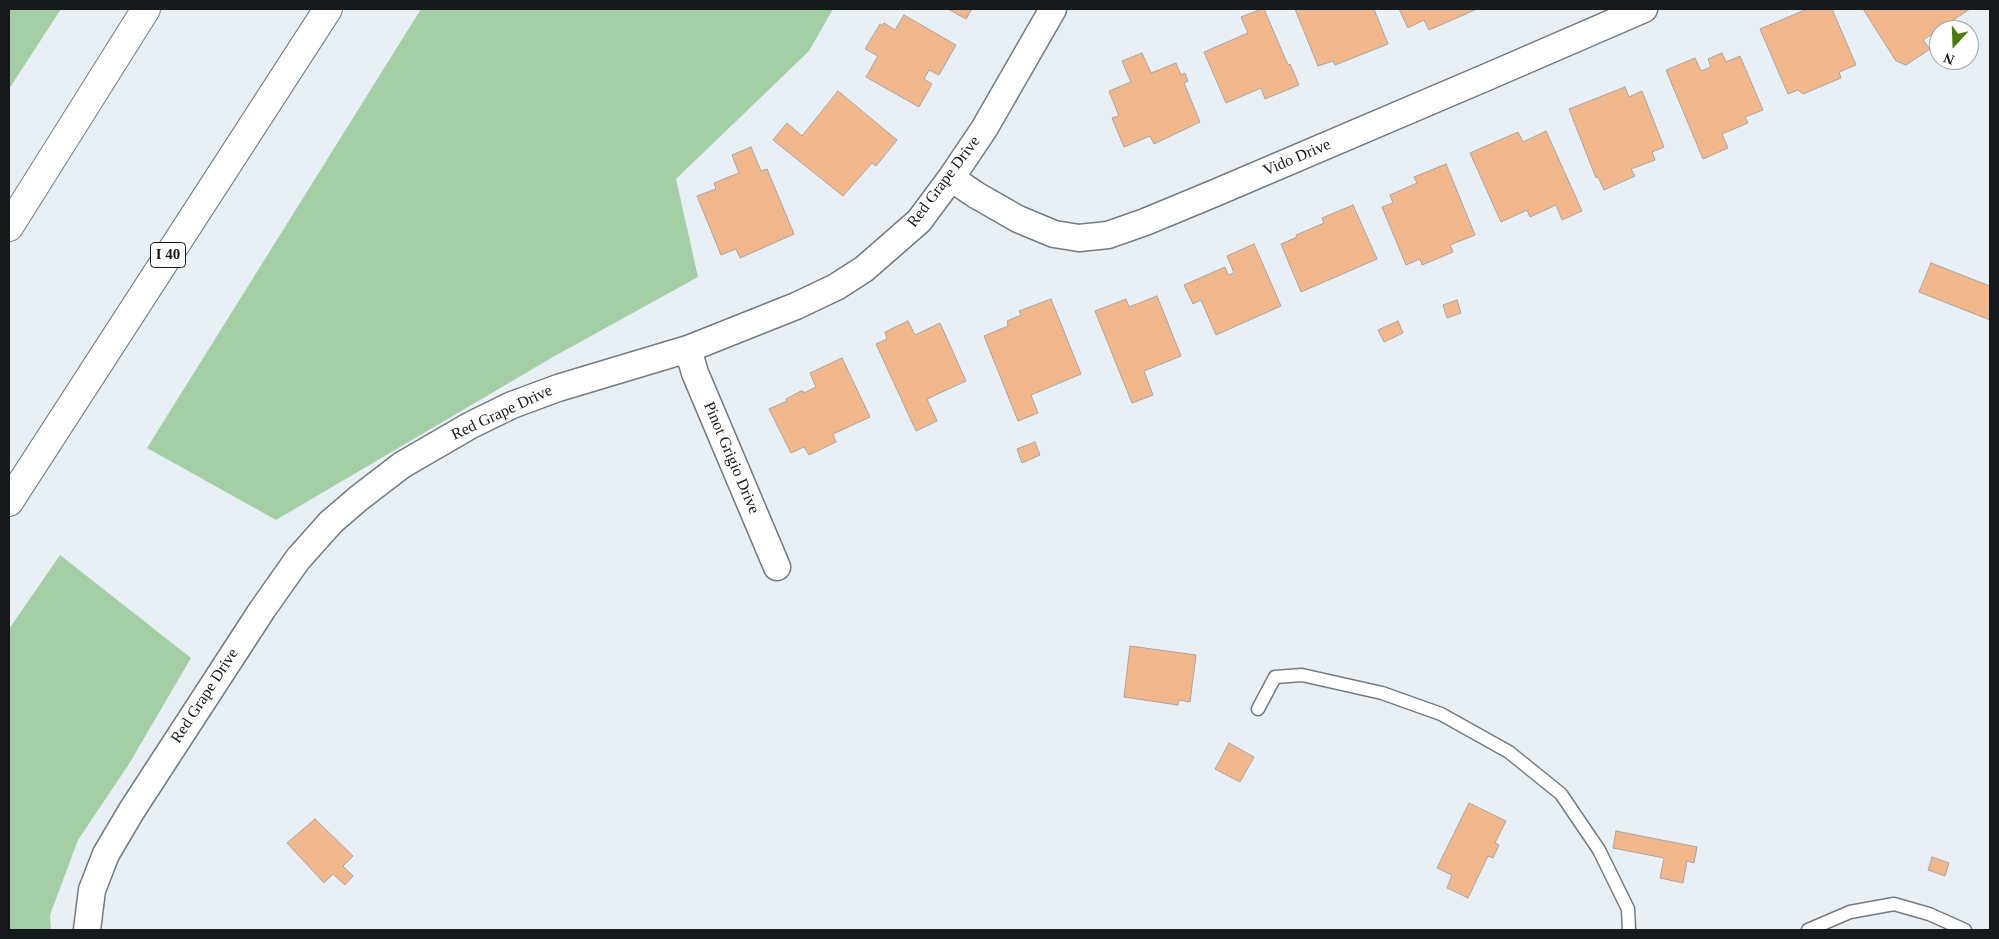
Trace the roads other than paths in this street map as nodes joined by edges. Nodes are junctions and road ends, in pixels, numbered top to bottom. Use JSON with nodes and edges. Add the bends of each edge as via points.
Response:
{"nodes":[{"id":1,"x":146,"y":9,"type":"edge"},
{"id":2,"x":328,"y":9,"type":"edge"},
{"id":3,"x":1053,"y":9,"type":"edge"},
{"id":4,"x":1644,"y":9,"type":"edge"},
{"id":5,"x":951,"y":178,"type":"junction"},
{"id":6,"x":9,"y":227,"type":"edge"},
{"id":7,"x":688,"y":349,"type":"junction"},
{"id":8,"x":9,"y":502,"type":"edge"},
{"id":9,"x":777,"y":567,"type":"dead end"},
{"id":10,"x":1258,"y":709,"type":"dead end"},
{"id":11,"x":87,"y":930,"type":"edge"},
{"id":12,"x":1629,"y":930,"type":"edge"},
{"id":13,"x":1808,"y":930,"type":"edge"},
{"id":14,"x":1966,"y":930,"type":"edge"}],
"edges":[{"from":1,"to":6,"type":"highway"},
{"from":2,"to":8,"type":"highway","number":"I 40"},
{"from":3,"to":5,"type":"street","name":"Red Grape Drive","via":[[984,130]]},
{"from":4,"to":5,"type":"street","name":"Vido Drive","via":[[1224,189],[1108,235],[1080,238],[1054,234],[1018,219]]},
{"from":5,"to":7,"type":"street","name":"Red Grape Drive","via":[[919,221],[864,269],[796,306]]},
{"from":7,"to":9,"type":"street","name":"Pinot Grigio Drive","via":[[694,373]]},
{"from":7,"to":11,"type":"street","name":"Red Grape Drive","via":[[512,405],[402,465],[331,522],[298,559],[262,610],[128,817],[106,854],[92,890]]},
{"from":10,"to":12,"type":"lane","via":[[1275,677],[1302,675],[1382,693],[1442,714],[1508,752],[1561,794],[1600,850],[1628,909]]},
{"from":13,"to":14,"type":"lane","via":[[1850,912],[1894,904]]}]}
